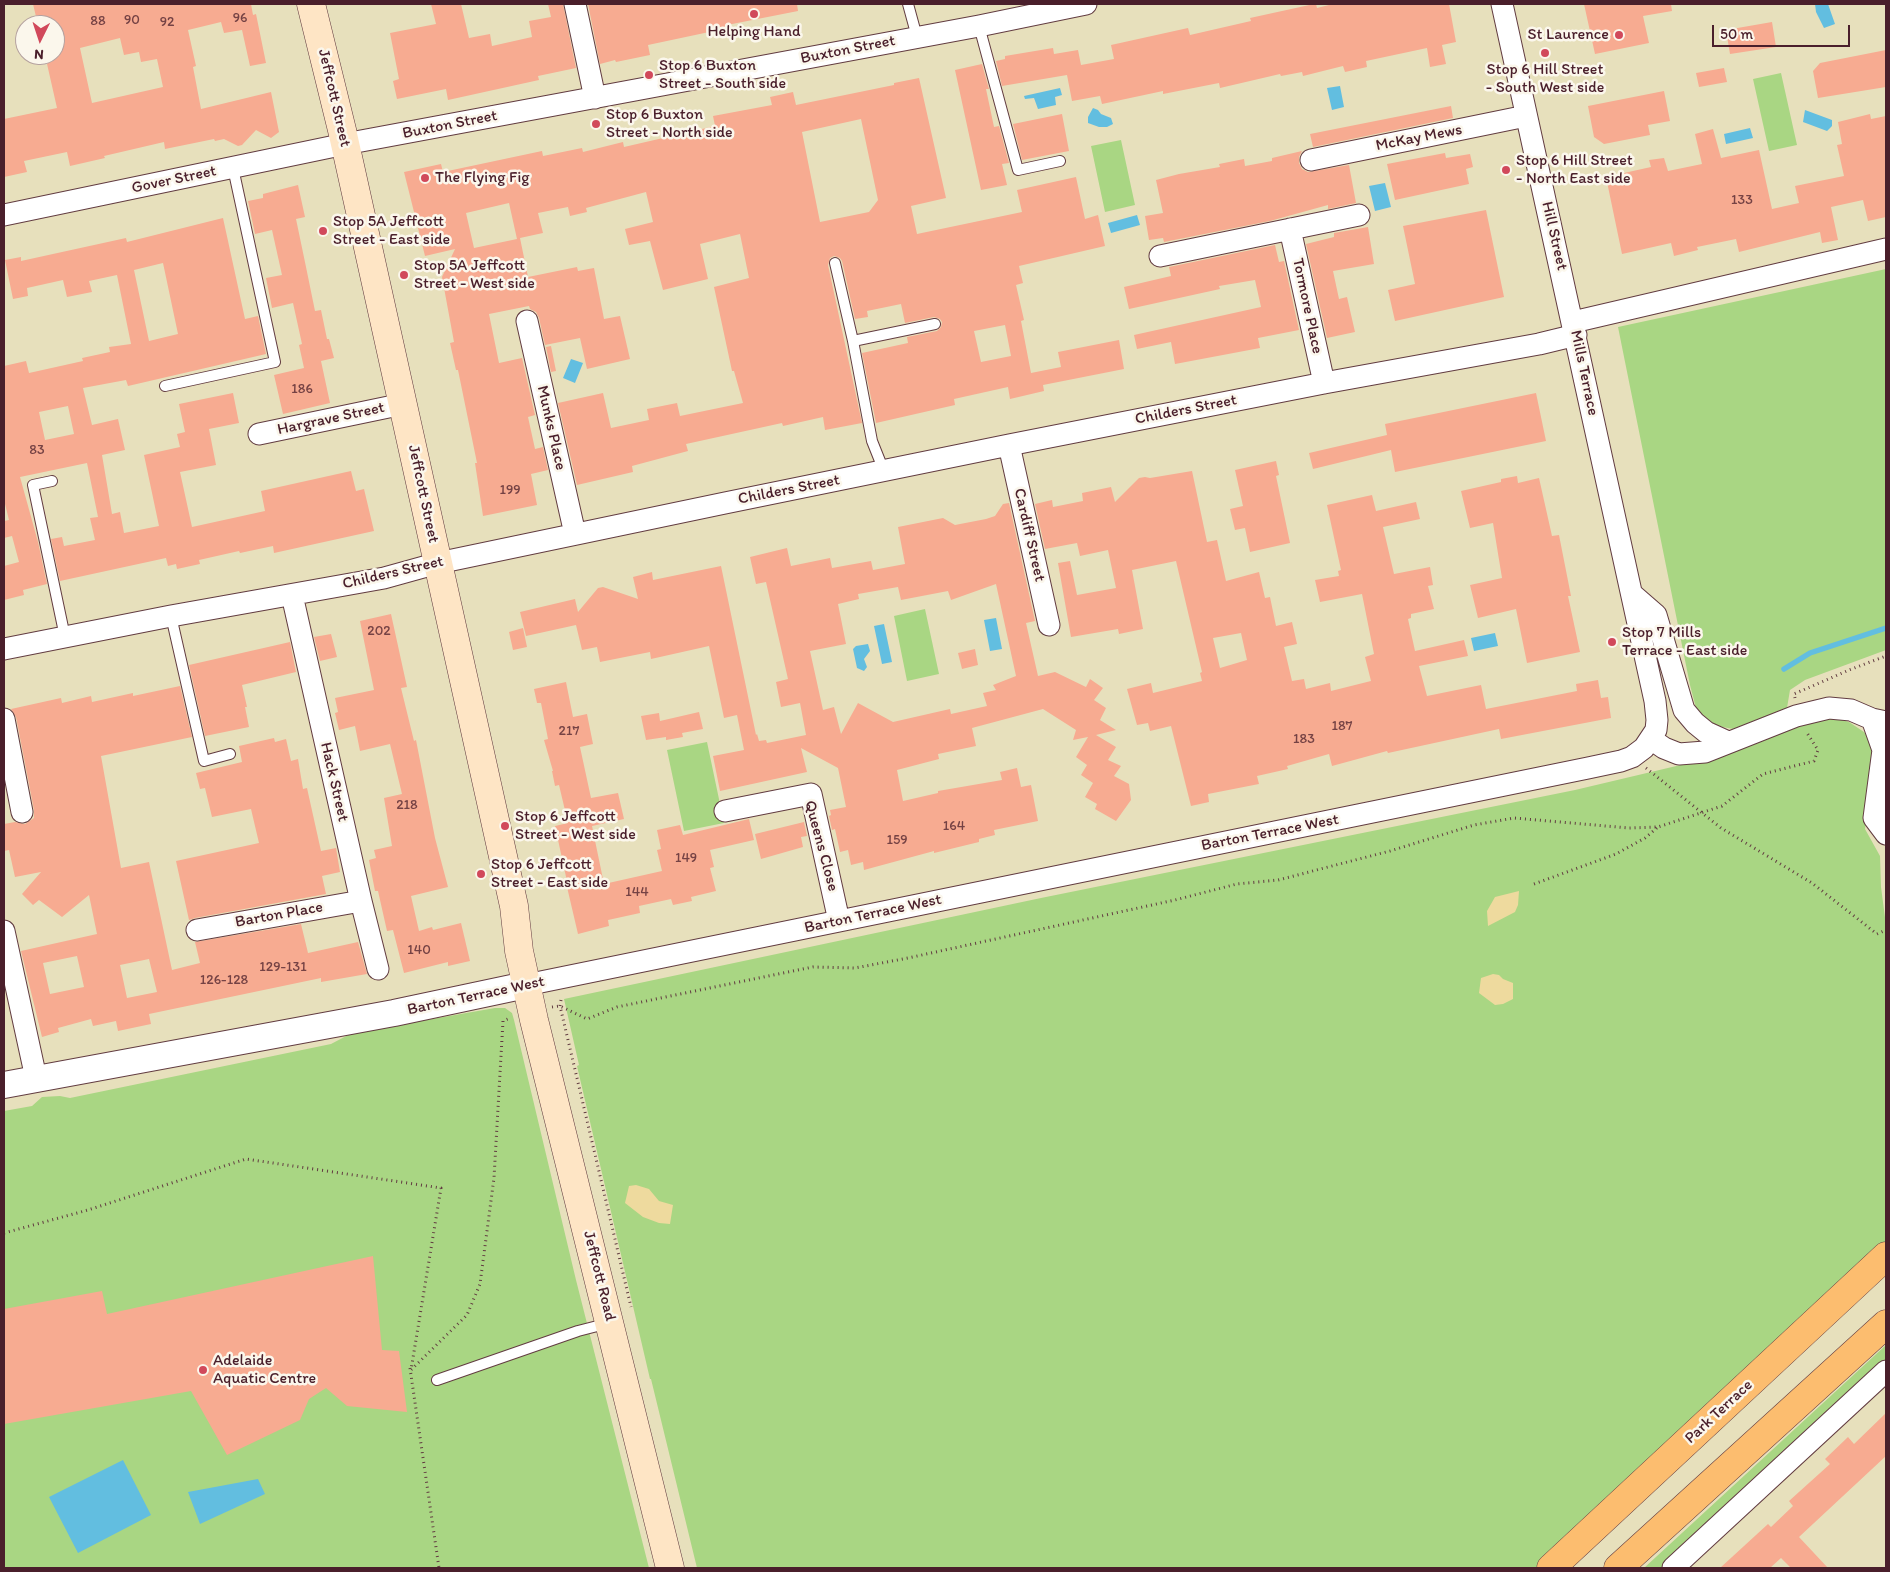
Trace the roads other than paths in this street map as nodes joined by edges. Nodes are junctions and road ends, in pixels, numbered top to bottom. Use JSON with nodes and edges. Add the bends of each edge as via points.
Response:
{"nodes":[{"id":1,"x":311,"y":4,"type":"edge"},
{"id":2,"x":575,"y":4,"type":"edge"},
{"id":3,"x":908,"y":4,"type":"edge"},
{"id":4,"x":1502,"y":4,"type":"edge"},
{"id":5,"x":1076,"y":5,"type":"edge"},
{"id":6,"x":979,"y":26,"type":"junction"},
{"id":7,"x":917,"y":37,"type":"junction"},
{"id":8,"x":595,"y":98,"type":"junction"},
{"id":9,"x":1526,"y":116,"type":"junction"},
{"id":10,"x":345,"y":144,"type":"junction"},
{"id":11,"x":1311,"y":160,"type":"dead end"},
{"id":12,"x":1060,"y":161,"type":"dead end"},
{"id":13,"x":233,"y":168,"type":"junction"},
{"id":14,"x":4,"y":215,"type":"edge"},
{"id":15,"x":1359,"y":215,"type":"dead end"},
{"id":16,"x":1290,"y":230,"type":"junction"},
{"id":17,"x":1886,"y":249,"type":"edge"},
{"id":18,"x":1160,"y":256,"type":"dead end"},
{"id":19,"x":835,"y":263,"type":"dead end"},
{"id":20,"x":527,"y":321,"type":"dead end"},
{"id":21,"x":935,"y":324,"type":"dead end"},
{"id":22,"x":1574,"y":328,"type":"junction"},
{"id":23,"x":853,"y":341,"type":"junction"},
{"id":24,"x":1324,"y":383,"type":"junction"},
{"id":25,"x":165,"y":386,"type":"dead end"},
{"id":26,"x":403,"y":404,"type":"junction"},
{"id":27,"x":259,"y":434,"type":"dead end"},
{"id":28,"x":1009,"y":445,"type":"junction"},
{"id":29,"x":884,"y":471,"type":"junction"},
{"id":30,"x":52,"y":481,"type":"dead end"},
{"id":31,"x":575,"y":534,"type":"junction"},
{"id":32,"x":438,"y":563,"type":"junction"},
{"id":33,"x":292,"y":595,"type":"junction"},
{"id":34,"x":1633,"y":595,"type":"junction"},
{"id":35,"x":171,"y":616,"type":"junction"},
{"id":36,"x":1049,"y":625,"type":"dead end"},
{"id":37,"x":65,"y":636,"type":"junction"},
{"id":38,"x":4,"y":649,"type":"edge"},
{"id":39,"x":4,"y":719,"type":"edge"},
{"id":40,"x":1879,"y":721,"type":"edge"},
{"id":41,"x":1651,"y":739,"type":"junction"},
{"id":42,"x":1728,"y":742,"type":"junction"},
{"id":43,"x":230,"y":754,"type":"dead end"},
{"id":44,"x":724,"y":811,"type":"dead end"},
{"id":45,"x":22,"y":812,"type":"dead end"},
{"id":46,"x":1886,"y":834,"type":"edge"},
{"id":47,"x":361,"y":900,"type":"junction"},
{"id":48,"x":839,"y":921,"type":"junction"},
{"id":49,"x":197,"y":930,"type":"dead end"},
{"id":50,"x":4,"y":932,"type":"edge"},
{"id":51,"x":378,"y":969,"type":"dead end"},
{"id":52,"x":526,"y":985,"type":"junction"},
{"id":53,"x":36,"y":1078,"type":"junction"},
{"id":54,"x":4,"y":1085,"type":"edge"},
{"id":55,"x":1886,"y":1256,"type":"edge"},
{"id":56,"x":621,"y":1317,"type":"junction"},
{"id":57,"x":1886,"y":1324,"type":"edge"},
{"id":58,"x":1886,"y":1370,"type":"edge"},
{"id":59,"x":437,"y":1380,"type":"dead end"},
{"id":60,"x":670,"y":1568,"type":"edge"},
{"id":61,"x":1551,"y":1568,"type":"edge"},
{"id":62,"x":1618,"y":1568,"type":"edge"},
{"id":63,"x":1673,"y":1568,"type":"edge"}],
"edges":[{"from":1,"to":10,"type":"main road","name":"Jeffcott Street"},
{"from":2,"to":8,"type":"street"},
{"from":3,"to":7,"type":"lane"},
{"from":4,"to":9,"type":"street","name":"Hill Street"},
{"from":5,"to":6,"type":"street","name":"Buxton Street"},
{"from":6,"to":7,"type":"street","name":"Buxton Street"},
{"from":6,"to":12,"type":"lane","via":[[1018,170]]},
{"from":7,"to":8,"type":"street","name":"Buxton Street"},
{"from":8,"to":10,"type":"street","name":"Buxton Street"},
{"from":9,"to":11,"type":"street","name":"McKay Mews"},
{"from":9,"to":22,"type":"street","name":"Hill Street"},
{"from":10,"to":13,"type":"street","name":"Gover Street"},
{"from":10,"to":26,"type":"main road","name":"Jeffcott Street"},
{"from":13,"to":14,"type":"street","name":"Gover Street"},
{"from":13,"to":25,"type":"lane","via":[[275,362]]},
{"from":15,"to":16,"type":"street"},
{"from":16,"to":18,"type":"street"},
{"from":16,"to":24,"type":"street","name":"Tormore Place"},
{"from":17,"to":22,"type":"street","name":"Mills Terrace"},
{"from":19,"to":23,"type":"lane"},
{"from":20,"to":31,"type":"street","name":"Munks Place"},
{"from":21,"to":23,"type":"lane"},
{"from":22,"to":24,"type":"street","name":"Childers Street","via":[[1539,344]]},
{"from":22,"to":34,"type":"street","name":"Mills Terrace"},
{"from":23,"to":29,"type":"lane","via":[[872,441]]},
{"from":24,"to":28,"type":"street","name":"Childers Street"},
{"from":26,"to":27,"type":"street","name":"Hargrave Street"},
{"from":26,"to":32,"type":"main road","name":"Jeffcott Street"},
{"from":28,"to":29,"type":"street","name":"Childers Street"},
{"from":28,"to":36,"type":"street","name":"Cardiff Street"},
{"from":29,"to":31,"type":"street","name":"Childers Street"},
{"from":30,"to":37,"type":"lane","via":[[33,485]]},
{"from":31,"to":32,"type":"street","name":"Childers Street"},
{"from":32,"to":33,"type":"street","name":"Childers Street","via":[[384,578]]},
{"from":32,"to":52,"type":"main road","name":"Jeffcott Street","via":[[514,906]]},
{"from":33,"to":35,"type":"street","name":"Childers Street"},
{"from":33,"to":47,"type":"street","name":"Hack Street"},
{"from":34,"to":41,"type":"street","name":"Mills Terrace","via":[[1656,701],[1656,730]]},
{"from":34,"to":42,"type":"street","via":[[1656,616],[1684,710],[1706,732]]},
{"from":35,"to":37,"type":"street","name":"Childers Street"},
{"from":35,"to":43,"type":"lane","via":[[204,761]]},
{"from":37,"to":38,"type":"street","name":"Childers Street"},
{"from":39,"to":45,"type":"street"},
{"from":40,"to":42,"type":"street","via":[[1851,710],[1829,708],[1796,716]]},
{"from":40,"to":46,"type":"street","via":[[1884,750],[1874,818]]},
{"from":41,"to":42,"type":"street","via":[[1679,754],[1704,752]]},
{"from":41,"to":48,"type":"street","name":"Barton Terrace West","via":[[1644,748],[1621,761]]},
{"from":44,"to":48,"type":"street","name":"Queens Close","via":[[811,794]]},
{"from":47,"to":49,"type":"street","name":"Barton Place"},
{"from":47,"to":51,"type":"street","name":"Hack Street"},
{"from":48,"to":52,"type":"street","name":"Barton Terrace West"},
{"from":50,"to":53,"type":"street"},
{"from":52,"to":53,"type":"street","name":"Barton Terrace West","via":[[394,1013]]},
{"from":52,"to":56,"type":"main road","name":"Jeffcott Road"},
{"from":53,"to":54,"type":"street","name":"Barton Terrace West"},
{"from":55,"to":61,"type":"highway","name":"Park Terrace"},
{"from":56,"to":59,"type":"lane"},
{"from":56,"to":60,"type":"main road","name":"Jeffcott Road"},
{"from":57,"to":62,"type":"highway"},
{"from":58,"to":63,"type":"street"}]}
